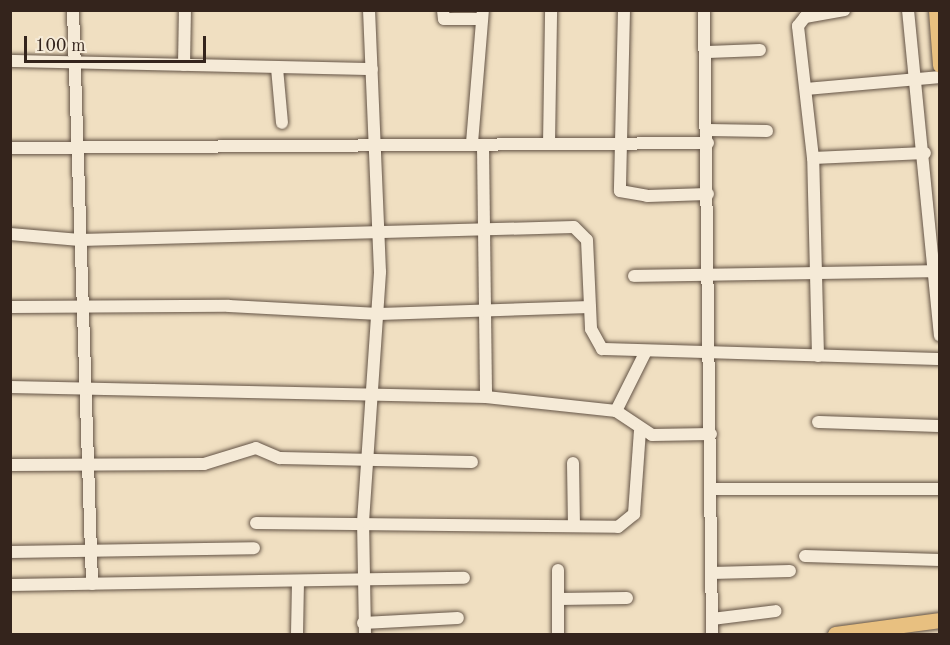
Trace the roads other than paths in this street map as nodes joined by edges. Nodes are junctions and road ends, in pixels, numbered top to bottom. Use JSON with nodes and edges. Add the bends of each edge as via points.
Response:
{"nodes":[{"id":1,"x":73,"y":10,"type":"edge"},
{"id":2,"x":185,"y":10,"type":"edge"},
{"id":3,"x":369,"y":10,"type":"edge"},
{"id":4,"x":443,"y":10,"type":"edge"},
{"id":5,"x":551,"y":10,"type":"edge"},
{"id":6,"x":624,"y":10,"type":"edge"},
{"id":7,"x":844,"y":10,"type":"edge"},
{"id":8,"x":908,"y":10,"type":"edge"},
{"id":9,"x":936,"y":10,"type":"edge"},
{"id":10,"x":704,"y":12,"type":"dead end"},
{"id":11,"x":482,"y":15,"type":"edge"},
{"id":12,"x":760,"y":50,"type":"dead end"},
{"id":13,"x":708,"y":52,"type":"junction"},
{"id":14,"x":10,"y":61,"type":"edge"},
{"id":15,"x":74,"y":62,"type":"junction"},
{"id":16,"x":184,"y":65,"type":"junction"},
{"id":17,"x":939,"y":65,"type":"edge"},
{"id":18,"x":277,"y":68,"type":"junction"},
{"id":19,"x":372,"y":69,"type":"junction"},
{"id":20,"x":939,"y":76,"type":"edge"},
{"id":21,"x":915,"y":79,"type":"junction"},
{"id":22,"x":806,"y":89,"type":"junction"},
{"id":23,"x":282,"y":123,"type":"dead end"},
{"id":24,"x":767,"y":131,"type":"dead end"},
{"id":25,"x":708,"y":136,"type":"junction"},
{"id":26,"x":621,"y":142,"type":"junction"},
{"id":27,"x":549,"y":144,"type":"junction"},
{"id":28,"x":477,"y":145,"type":"junction"},
{"id":29,"x":373,"y":147,"type":"junction"},
{"id":30,"x":10,"y":148,"type":"edge"},
{"id":31,"x":77,"y":149,"type":"junction"},
{"id":32,"x":925,"y":153,"type":"junction"},
{"id":33,"x":813,"y":158,"type":"junction"},
{"id":34,"x":708,"y":194,"type":"junction"},
{"id":35,"x":484,"y":228,"type":"junction"},
{"id":36,"x":378,"y":230,"type":"junction"},
{"id":37,"x":10,"y":234,"type":"edge"},
{"id":38,"x":80,"y":240,"type":"junction"},
{"id":39,"x":937,"y":272,"type":"edge"},
{"id":40,"x":816,"y":274,"type":"junction"},
{"id":41,"x":634,"y":276,"type":"dead end"},
{"id":42,"x":711,"y":276,"type":"junction"},
{"id":43,"x":10,"y":307,"type":"edge"},
{"id":44,"x":84,"y":307,"type":"junction"},
{"id":45,"x":590,"y":307,"type":"junction"},
{"id":46,"x":487,"y":311,"type":"junction"},
{"id":47,"x":379,"y":314,"type":"junction"},
{"id":48,"x":939,"y":335,"type":"edge"},
{"id":49,"x":645,"y":353,"type":"junction"},
{"id":50,"x":710,"y":354,"type":"junction"},
{"id":51,"x":818,"y":356,"type":"junction"},
{"id":52,"x":939,"y":359,"type":"edge"},
{"id":53,"x":10,"y":387,"type":"edge"},
{"id":54,"x":87,"y":387,"type":"junction"},
{"id":55,"x":372,"y":392,"type":"junction"},
{"id":56,"x":486,"y":397,"type":"junction"},
{"id":57,"x":616,"y":411,"type":"junction"},
{"id":58,"x":818,"y":422,"type":"dead end"},
{"id":59,"x":939,"y":426,"type":"edge"},
{"id":60,"x":640,"y":431,"type":"junction"},
{"id":61,"x":711,"y":434,"type":"junction"},
{"id":62,"x":366,"y":460,"type":"junction"},
{"id":63,"x":472,"y":462,"type":"dead end"},
{"id":64,"x":573,"y":463,"type":"dead end"},
{"id":65,"x":10,"y":465,"type":"edge"},
{"id":66,"x":90,"y":465,"type":"junction"},
{"id":67,"x":711,"y":489,"type":"junction"},
{"id":68,"x":939,"y":489,"type":"edge"},
{"id":69,"x":363,"y":522,"type":"junction"},
{"id":70,"x":256,"y":523,"type":"dead end"},
{"id":71,"x":574,"y":526,"type":"junction"},
{"id":72,"x":254,"y":549,"type":"dead end"},
{"id":73,"x":10,"y":552,"type":"edge"},
{"id":74,"x":92,"y":554,"type":"junction"},
{"id":75,"x":805,"y":556,"type":"dead end"},
{"id":76,"x":939,"y":560,"type":"edge"},
{"id":77,"x":558,"y":570,"type":"dead end"},
{"id":78,"x":790,"y":571,"type":"dead end"},
{"id":79,"x":711,"y":573,"type":"junction"},
{"id":80,"x":464,"y":578,"type":"dead end"},
{"id":81,"x":297,"y":582,"type":"junction"},
{"id":82,"x":362,"y":582,"type":"junction"},
{"id":83,"x":92,"y":584,"type":"junction"},
{"id":84,"x":10,"y":585,"type":"edge"},
{"id":85,"x":627,"y":598,"type":"dead end"},
{"id":86,"x":559,"y":600,"type":"junction"},
{"id":87,"x":776,"y":611,"type":"dead end"},
{"id":88,"x":458,"y":618,"type":"dead end"},
{"id":89,"x":712,"y":619,"type":"junction"},
{"id":90,"x":939,"y":619,"type":"edge"},
{"id":91,"x":364,"y":629,"type":"edge"},
{"id":92,"x":297,"y":634,"type":"edge"},
{"id":93,"x":558,"y":634,"type":"edge"},
{"id":94,"x":712,"y":634,"type":"edge"},
{"id":95,"x":834,"y":634,"type":"edge"}],
"edges":[{"from":1,"to":15,"type":"street"},
{"from":2,"to":16,"type":"street"},
{"from":3,"to":19,"type":"street"},
{"from":4,"to":11,"type":"street","via":[[444,19]]},
{"from":5,"to":27,"type":"street"},
{"from":6,"to":26,"type":"street"},
{"from":7,"to":22,"type":"street","via":[[800,21]]},
{"from":8,"to":21,"type":"street"},
{"from":9,"to":17,"type":"main road"},
{"from":10,"to":13,"type":"street"},
{"from":11,"to":28,"type":"street"},
{"from":12,"to":13,"type":"street"},
{"from":13,"to":25,"type":"street"},
{"from":14,"to":15,"type":"street"},
{"from":15,"to":16,"type":"street"},
{"from":15,"to":31,"type":"street"},
{"from":16,"to":18,"type":"street"},
{"from":18,"to":19,"type":"street"},
{"from":18,"to":23,"type":"street"},
{"from":19,"to":29,"type":"street"},
{"from":20,"to":21,"type":"street"},
{"from":21,"to":22,"type":"street"},
{"from":21,"to":32,"type":"street"},
{"from":22,"to":33,"type":"street"},
{"from":24,"to":25,"type":"street"},
{"from":25,"to":26,"type":"street"},
{"from":25,"to":34,"type":"street"},
{"from":26,"to":27,"type":"street"},
{"from":26,"to":34,"type":"street","via":[[618,182],[624,193]]},
{"from":27,"to":28,"type":"street"},
{"from":28,"to":29,"type":"street"},
{"from":28,"to":35,"type":"street"},
{"from":29,"to":31,"type":"street"},
{"from":29,"to":36,"type":"street"},
{"from":30,"to":31,"type":"street"},
{"from":31,"to":38,"type":"street"},
{"from":32,"to":33,"type":"street"},
{"from":32,"to":39,"type":"street"},
{"from":33,"to":40,"type":"street"},
{"from":34,"to":42,"type":"street"},
{"from":35,"to":36,"type":"street"},
{"from":35,"to":45,"type":"street","via":[[581,229],[587,240]]},
{"from":35,"to":46,"type":"street"},
{"from":36,"to":38,"type":"street"},
{"from":36,"to":47,"type":"street"},
{"from":37,"to":38,"type":"street"},
{"from":38,"to":44,"type":"street"},
{"from":39,"to":40,"type":"street"},
{"from":39,"to":48,"type":"street"},
{"from":40,"to":42,"type":"street"},
{"from":40,"to":51,"type":"street"},
{"from":41,"to":42,"type":"street"},
{"from":42,"to":50,"type":"street"},
{"from":43,"to":44,"type":"street"},
{"from":44,"to":47,"type":"street"},
{"from":44,"to":54,"type":"street"},
{"from":45,"to":46,"type":"street"},
{"from":45,"to":49,"type":"street","via":[[597,346]]},
{"from":46,"to":47,"type":"street"},
{"from":46,"to":56,"type":"street"},
{"from":47,"to":55,"type":"street"},
{"from":49,"to":50,"type":"street"},
{"from":49,"to":57,"type":"street"},
{"from":50,"to":51,"type":"street"},
{"from":50,"to":61,"type":"street"},
{"from":51,"to":52,"type":"street"},
{"from":53,"to":54,"type":"street"},
{"from":54,"to":55,"type":"street","via":[[285,396]]},
{"from":54,"to":66,"type":"street"},
{"from":55,"to":56,"type":"street"},
{"from":55,"to":62,"type":"street"},
{"from":56,"to":57,"type":"street"},
{"from":57,"to":60,"type":"street"},
{"from":58,"to":59,"type":"street"},
{"from":60,"to":61,"type":"street"},
{"from":60,"to":71,"type":"street","via":[[631,519],[618,527]]},
{"from":61,"to":67,"type":"street"},
{"from":62,"to":63,"type":"street"},
{"from":62,"to":66,"type":"street","via":[[280,458],[256,448],[204,464]]},
{"from":62,"to":69,"type":"street"},
{"from":64,"to":71,"type":"street"},
{"from":65,"to":66,"type":"street"},
{"from":66,"to":74,"type":"street"},
{"from":67,"to":68,"type":"street"},
{"from":67,"to":79,"type":"street"},
{"from":69,"to":70,"type":"street"},
{"from":69,"to":71,"type":"street"},
{"from":69,"to":82,"type":"street"},
{"from":72,"to":74,"type":"street"},
{"from":73,"to":74,"type":"street"},
{"from":74,"to":83,"type":"street"},
{"from":75,"to":76,"type":"street"},
{"from":77,"to":86,"type":"street"},
{"from":78,"to":79,"type":"street"},
{"from":79,"to":89,"type":"street"},
{"from":80,"to":82,"type":"street"},
{"from":81,"to":82,"type":"street"},
{"from":81,"to":83,"type":"street"},
{"from":81,"to":92,"type":"street"},
{"from":82,"to":91,"type":"street"},
{"from":83,"to":84,"type":"street"},
{"from":85,"to":86,"type":"street"},
{"from":86,"to":93,"type":"street"},
{"from":87,"to":89,"type":"street"},
{"from":88,"to":91,"type":"street"},
{"from":89,"to":94,"type":"street"},
{"from":90,"to":95,"type":"main road"}]}
